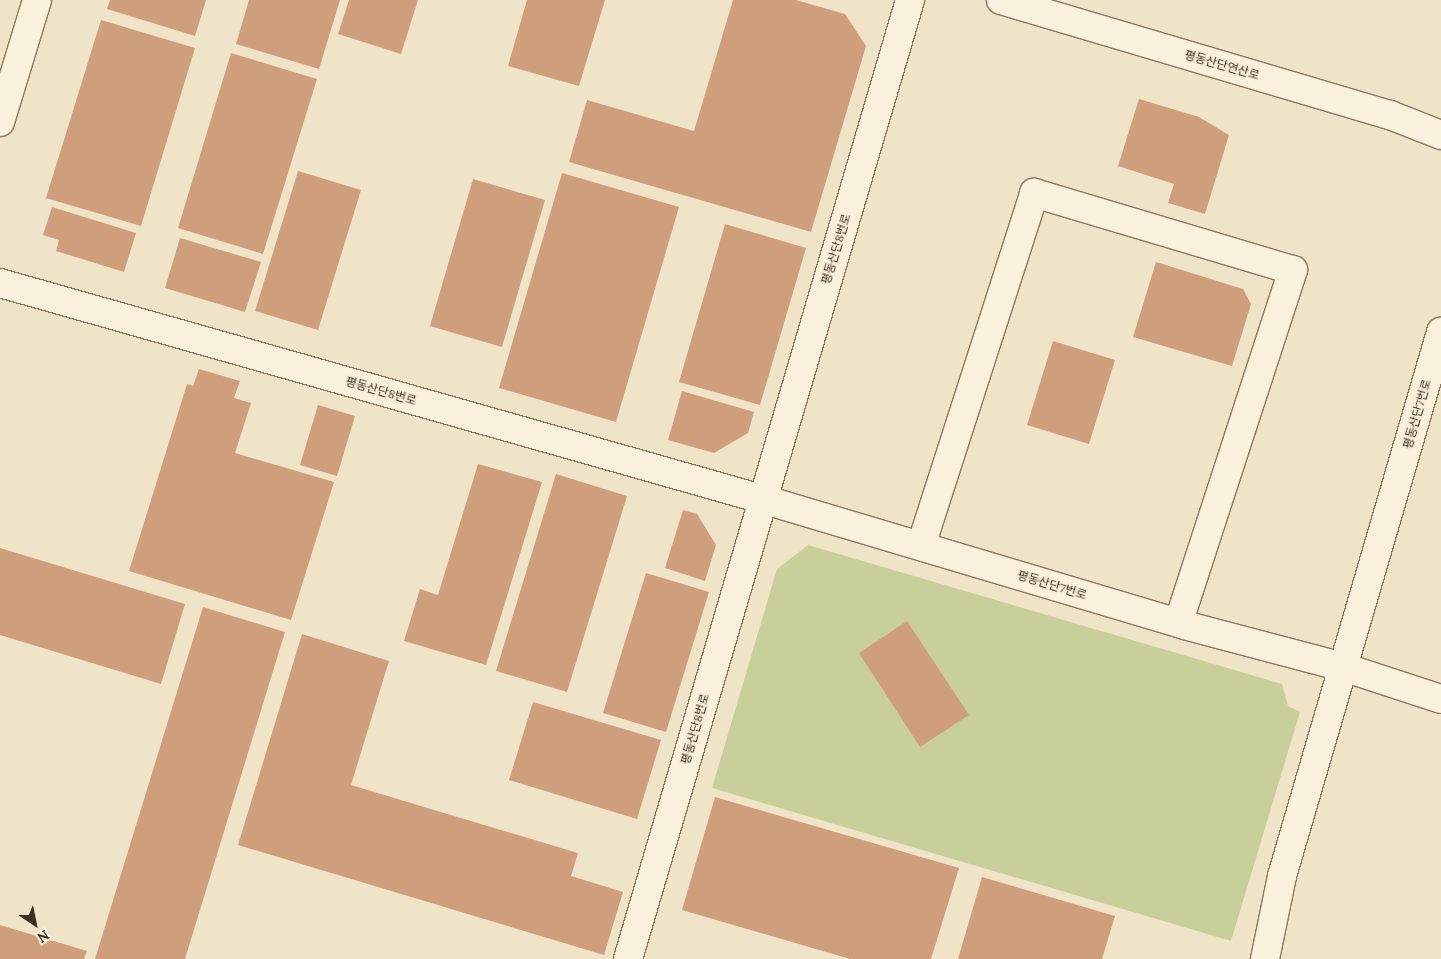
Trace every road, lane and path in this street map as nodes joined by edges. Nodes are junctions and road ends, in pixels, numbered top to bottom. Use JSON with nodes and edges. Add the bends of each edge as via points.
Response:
{"nodes":[{"id":1,"x":37,"y":0,"type":"edge"},
{"id":2,"x":910,"y":0,"type":"edge"},
{"id":3,"x":1001,"y":0,"type":"edge"},
{"id":4,"x":0,"y":122,"type":"edge"},
{"id":5,"x":1441,"y":135,"type":"edge"},
{"id":6,"x":0,"y":283,"type":"edge"},
{"id":7,"x":1441,"y":332,"type":"edge"},
{"id":8,"x":762,"y":499,"type":"junction"},
{"id":9,"x":921,"y":546,"type":"junction"},
{"id":10,"x":1178,"y":623,"type":"junction"},
{"id":11,"x":1343,"y":667,"type":"junction"},
{"id":12,"x":1441,"y":699,"type":"edge"},
{"id":13,"x":628,"y":959,"type":"edge"},
{"id":14,"x":1264,"y":959,"type":"edge"}],
"edges":[{"from":1,"to":4,"type":"street"},
{"from":2,"to":8,"type":"street","name":"평동산단8번로"},
{"from":3,"to":5,"type":"street","name":"평동산단연산로","via":[[1390,115]]},
{"from":6,"to":8,"type":"street","name":"평동산단8번로"},
{"from":7,"to":11,"type":"street","name":"평동산단7번로"},
{"from":8,"to":9,"type":"street","name":"평동산단7번로"},
{"from":8,"to":13,"type":"street","name":"평동산단8번로"},
{"from":9,"to":10,"type":"street","name":"평동산단7번로"},
{"from":9,"to":10,"type":"street","via":[[1034,193],[1293,270]]},
{"from":10,"to":11,"type":"street","name":"평동산단7번로"},
{"from":11,"to":12,"type":"street"},
{"from":11,"to":14,"type":"street","name":"평동산단7번로","via":[[1282,876]]}]}
